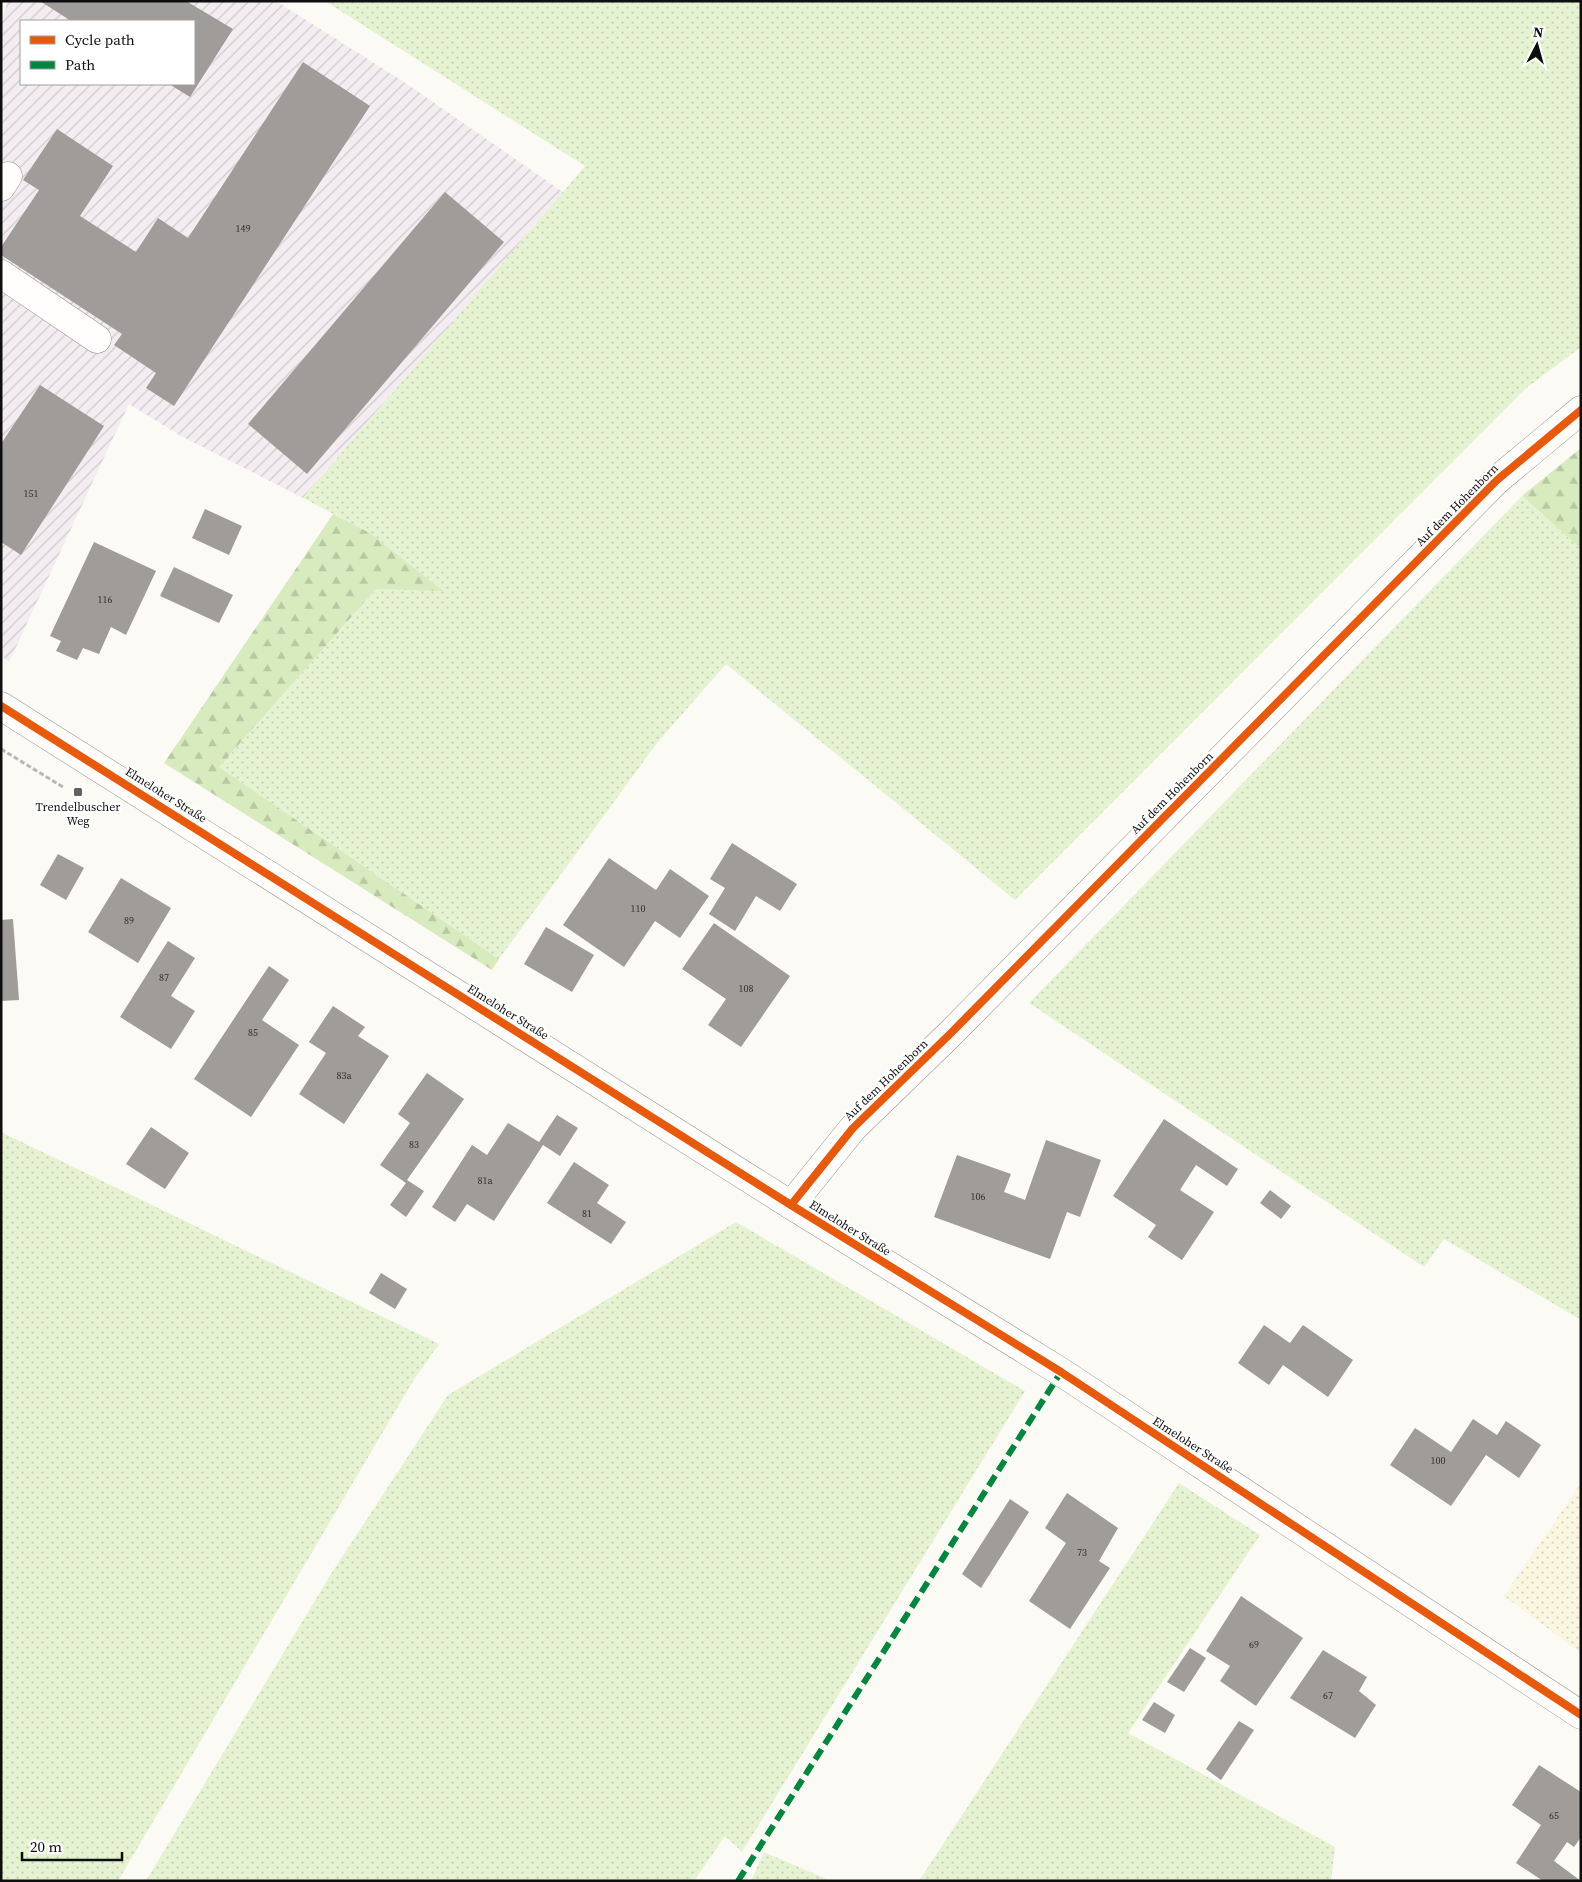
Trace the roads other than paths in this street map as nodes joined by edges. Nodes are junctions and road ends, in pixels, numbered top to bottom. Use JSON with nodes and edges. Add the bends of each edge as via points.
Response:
{"nodes":[{"id":1,"x":1,"y":274,"type":"edge"},
{"id":2,"x":97,"y":338,"type":"dead end"},
{"id":3,"x":1581,"y":410,"type":"edge"},
{"id":4,"x":1,"y":706,"type":"edge"},
{"id":5,"x":792,"y":1205,"type":"junction"},
{"id":6,"x":1581,"y":1714,"type":"edge"}],
"edges":[{"from":1,"to":2,"type":"street"},
{"from":3,"to":5,"type":"street","name":"Auf dem Hohenborn","via":[[1497,480],[950,1034],[853,1128]]},
{"from":4,"to":5,"type":"street","name":"Elmeloher Straße"},
{"from":5,"to":6,"type":"street","name":"Elmeloher Straße","via":[[1061,1372]]}]}
